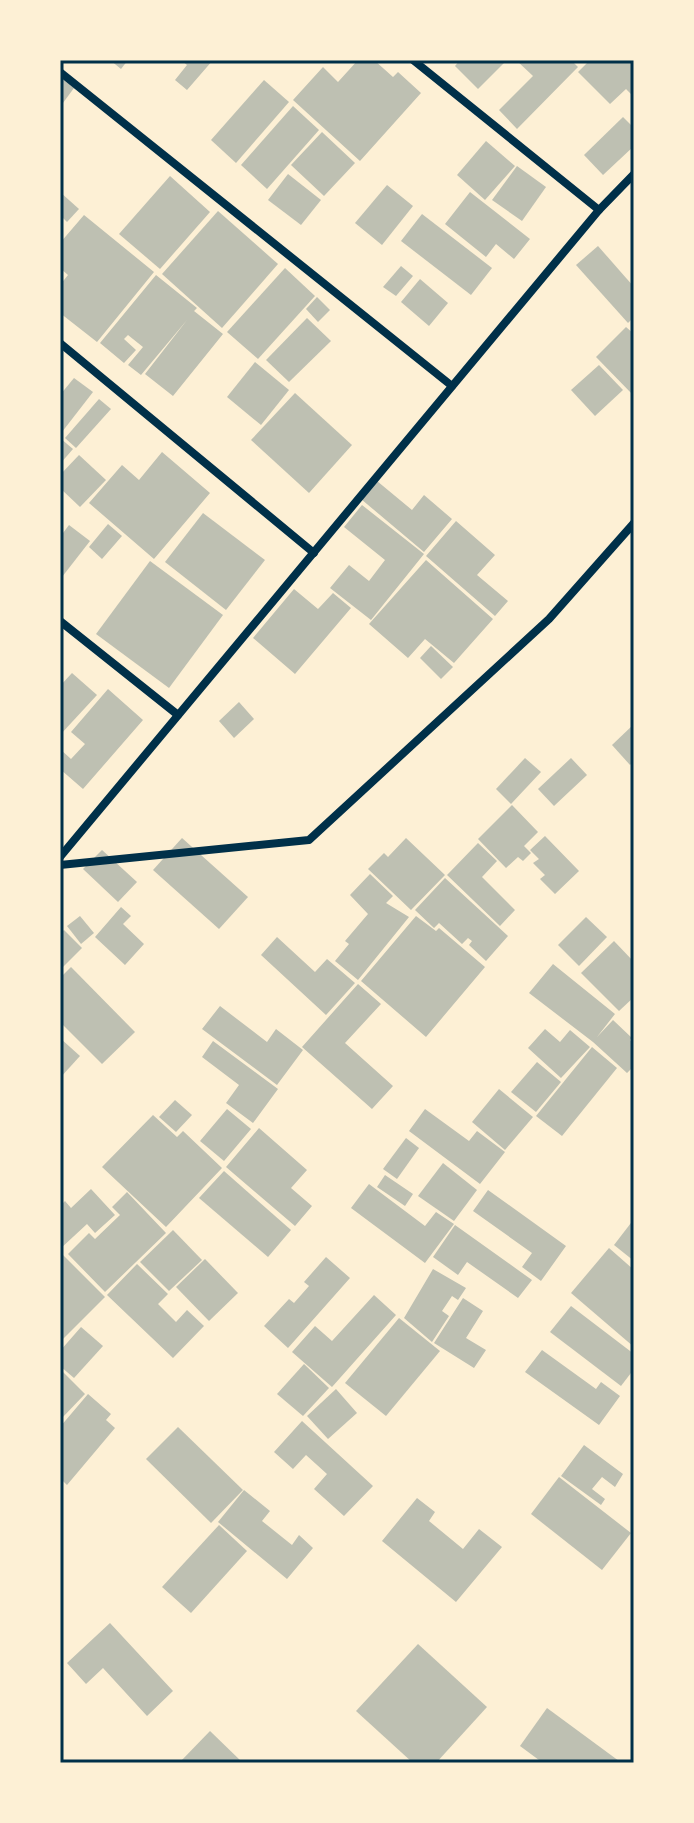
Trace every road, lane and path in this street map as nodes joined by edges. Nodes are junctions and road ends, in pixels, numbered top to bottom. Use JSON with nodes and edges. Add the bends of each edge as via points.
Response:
{"nodes":[{"id":1,"x":413,"y":60,"type":"edge"},
{"id":2,"x":60,"y":72,"type":"edge"},
{"id":3,"x":634,"y":174,"type":"edge"},
{"id":4,"x":599,"y":210,"type":"junction"},
{"id":5,"x":60,"y":343,"type":"edge"},
{"id":6,"x":452,"y":386,"type":"junction"},
{"id":7,"x":634,"y":523,"type":"edge"},
{"id":8,"x":314,"y":553,"type":"junction"},
{"id":9,"x":60,"y":621,"type":"edge"},
{"id":10,"x":178,"y":715,"type":"junction"},
{"id":11,"x":60,"y":857,"type":"edge"},
{"id":12,"x":60,"y":865,"type":"edge"}],
"edges":[{"from":1,"to":4,"type":"street"},
{"from":2,"to":6,"type":"street"},
{"from":3,"to":4,"type":"street"},
{"from":4,"to":6,"type":"street"},
{"from":5,"to":8,"type":"street"},
{"from":6,"to":8,"type":"street"},
{"from":7,"to":12,"type":"street","via":[[549,619],[309,840]]},
{"from":8,"to":10,"type":"street"},
{"from":9,"to":10,"type":"street"},
{"from":10,"to":11,"type":"street"}]}
